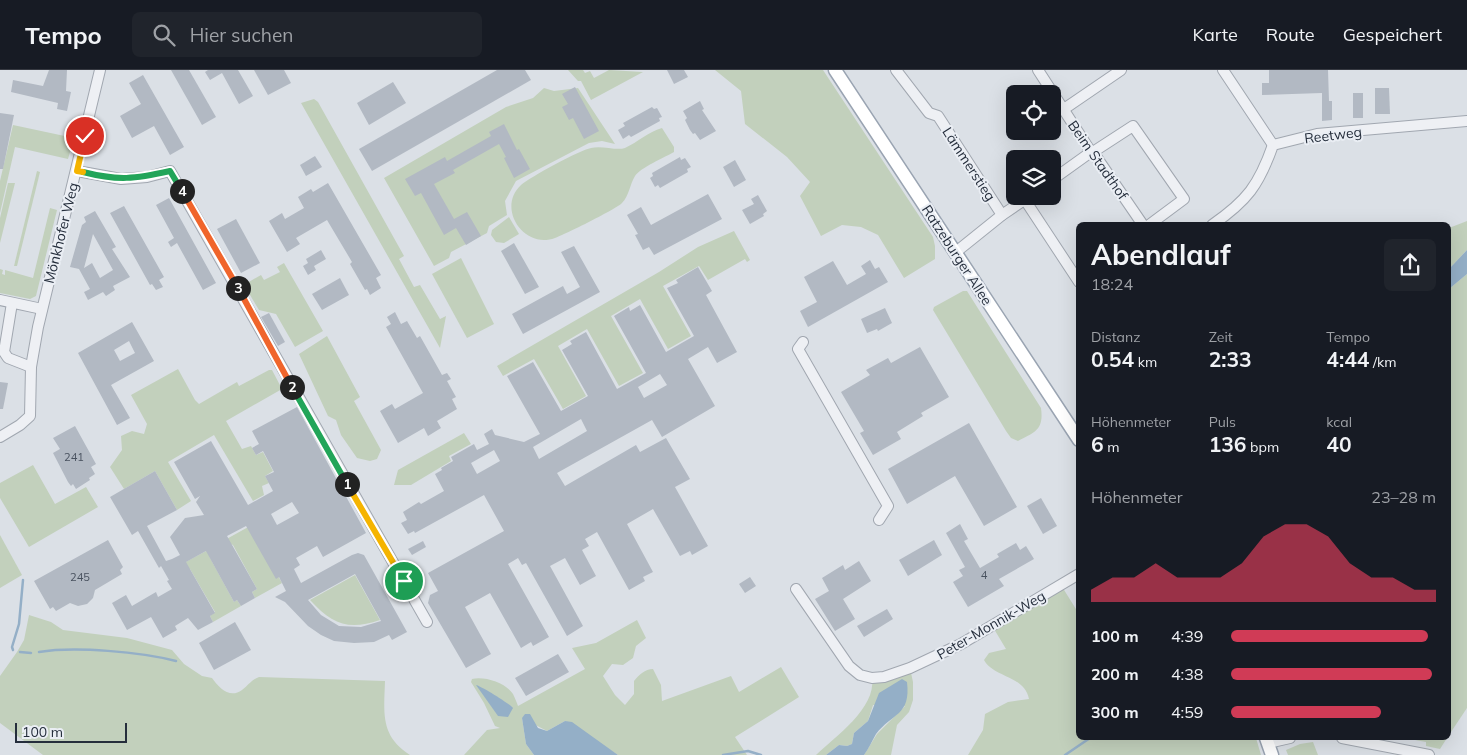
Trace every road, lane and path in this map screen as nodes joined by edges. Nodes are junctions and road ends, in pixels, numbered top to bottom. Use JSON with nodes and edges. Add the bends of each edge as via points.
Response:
{"nodes":[{"id":1,"x":100,"y":70,"type":"edge"},
{"id":2,"x":835,"y":70,"type":"edge"},
{"id":3,"x":896,"y":70,"type":"edge"},
{"id":4,"x":1038,"y":70,"type":"edge"},
{"id":5,"x":1121,"y":70,"type":"edge"},
{"id":6,"x":1223,"y":70,"type":"edge"},
{"id":7,"x":1064,"y":109,"type":"junction"},
{"id":8,"x":1467,"y":121,"type":"edge"},
{"id":9,"x":1272,"y":145,"type":"junction"},
{"id":10,"x":1092,"y":152,"type":"junction"},
{"id":11,"x":77,"y":171,"type":"junction"},
{"id":12,"x":1061,"y":174,"type":"edge"},
{"id":13,"x":1017,"y":205,"type":"edge"},
{"id":14,"x":1032,"y":205,"type":"edge"},
{"id":15,"x":1002,"y":215,"type":"junction"},
{"id":16,"x":1141,"y":222,"type":"edge"},
{"id":17,"x":1152,"y":222,"type":"edge"},
{"id":18,"x":1216,"y":222,"type":"edge"},
{"id":19,"x":956,"y":252,"type":"junction"},
{"id":20,"x":1076,"y":277,"type":"edge"},
{"id":21,"x":0,"y":300,"type":"edge"},
{"id":22,"x":12,"y":303,"type":"junction"},
{"id":23,"x":42,"y":309,"type":"junction"},
{"id":24,"x":803,"y":342,"type":"dead end"},
{"id":25,"x":31,"y":367,"type":"junction"},
{"id":26,"x":1076,"y":435,"type":"edge"},
{"id":27,"x":0,"y":437,"type":"edge"},
{"id":28,"x":879,"y":520,"type":"dead end"},
{"id":29,"x":1076,"y":576,"type":"edge"},
{"id":30,"x":796,"y":589,"type":"dead end"},
{"id":31,"x":427,"y":622,"type":"dead end"},
{"id":32,"x":1267,"y":740,"type":"edge"},
{"id":33,"x":1352,"y":740,"type":"edge"},
{"id":34,"x":1272,"y":755,"type":"edge"},
{"id":35,"x":1429,"y":755,"type":"edge"}],
"edges":[{"from":1,"to":11,"type":"street","name":"Mönkhofer Weg"},
{"from":2,"to":19,"type":"main road","name":"Ratzeburger Allee"},
{"from":3,"to":15,"type":"street","name":"Lämmerstieg","via":[[929,113],[938,116]]},
{"from":4,"to":7,"type":"street","name":"Beim Stadthof"},
{"from":5,"to":7,"type":"street"},
{"from":6,"to":9,"type":"street"},
{"from":7,"to":10,"type":"street","name":"Beim Stadthof"},
{"from":8,"to":9,"type":"street","name":"Reetweg","via":[[1317,134]]},
{"from":9,"to":18,"type":"street","via":[[1255,185],[1235,209]]},
{"from":10,"to":12,"type":"street"},
{"from":10,"to":16,"type":"street","name":"Beim Stadthof"},
{"from":10,"to":17,"type":"street","via":[[1133,126],[1184,199]]},
{"from":11,"to":23,"type":"street","name":"Mönkhofer Weg"},
{"from":11,"to":31,"type":"street","via":[[121,179],[170,171]]},
{"from":13,"to":15,"type":"street"},
{"from":14,"to":20,"type":"street"},
{"from":15,"to":19,"type":"street"},
{"from":19,"to":26,"type":"main road","name":"Ratzeburger Allee"},
{"from":21,"to":22,"type":"street"},
{"from":22,"to":23,"type":"street"},
{"from":22,"to":25,"type":"street","via":[[4,352],[8,358]]},
{"from":23,"to":25,"type":"street","name":"Mönkhofer Weg"},
{"from":24,"to":28,"type":"street","via":[[798,349],[888,506]]},
{"from":25,"to":27,"type":"street","name":"Mönkhofer Weg","via":[[30,416]]},
{"from":29,"to":30,"type":"street","name":"Peter-Monnik-Weg","via":[[947,652],[884,677],[872,678],[860,675],[849,666]]},
{"from":32,"to":34,"type":"main road"},
{"from":33,"to":35,"type":"street"}]}
